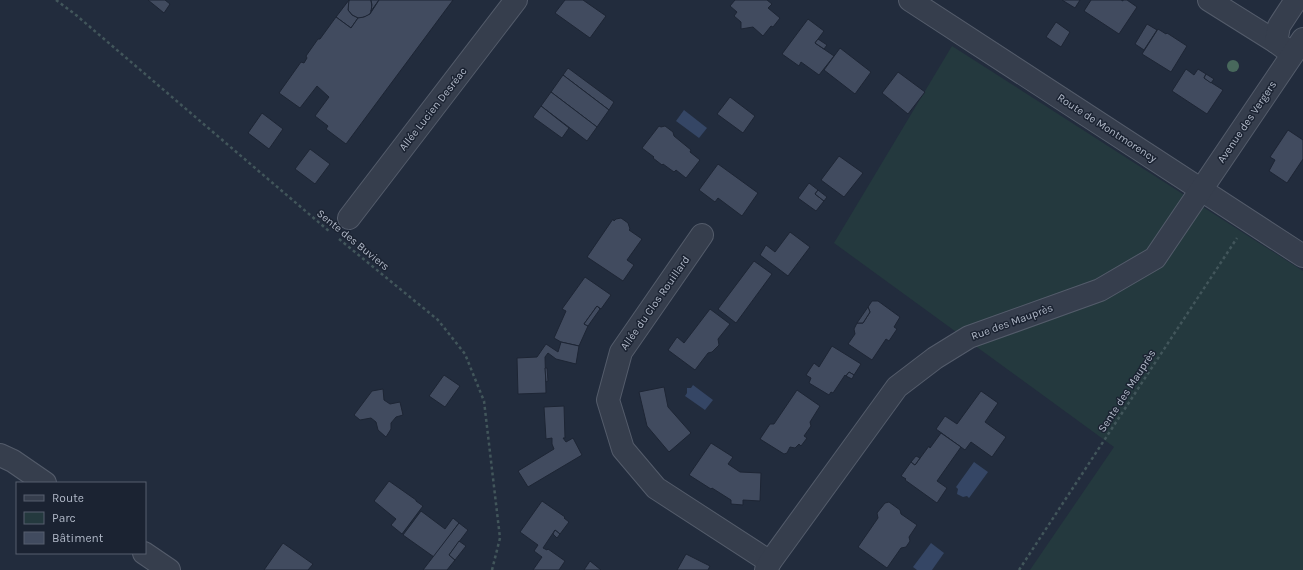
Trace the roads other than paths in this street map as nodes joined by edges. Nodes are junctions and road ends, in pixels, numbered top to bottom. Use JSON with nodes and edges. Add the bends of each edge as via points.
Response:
{"nodes":[{"id":1,"x":516,"y":0,"type":"edge"},
{"id":2,"x":910,"y":0,"type":"edge"},
{"id":3,"x":1209,"y":0,"type":"edge"},
{"id":4,"x":1296,"y":0,"type":"edge"},
{"id":5,"x":1291,"y":45,"type":"edge"},
{"id":6,"x":1201,"y":190,"type":"junction"},
{"id":7,"x":349,"y":218,"type":"dead end"},
{"id":8,"x":702,"y":235,"type":"dead end"},
{"id":9,"x":1303,"y":256,"type":"edge"},
{"id":10,"x":0,"y":455,"type":"edge"},
{"id":11,"x":44,"y":482,"type":"edge"},
{"id":12,"x":145,"y":554,"type":"edge"},
{"id":13,"x":768,"y":566,"type":"edge"},
{"id":14,"x":169,"y":570,"type":"edge"}],
"edges":[{"from":1,"to":7,"type":"street","name":"Allée Lucien Desréac"},
{"from":2,"to":6,"type":"street","name":"Route de Montmorency"},
{"from":3,"to":5,"type":"street"},
{"from":4,"to":5,"type":"street","name":"Avenue des Vergers","via":[[1279,26]]},
{"from":5,"to":6,"type":"street","name":"Avenue des Vergers"},
{"from":6,"to":9,"type":"street","name":"Route de Montmorency"},
{"from":6,"to":13,"type":"street","name":"Rue des Mauprès","via":[[1156,258],[1100,290],[969,337],[897,388]]},
{"from":8,"to":13,"type":"street","name":"Allée du Clos Rouillard","via":[[621,352],[608,400],[623,449],[656,488]]},
{"from":10,"to":11,"type":"street","via":[[13,460]]},
{"from":12,"to":14,"type":"street"}]}
